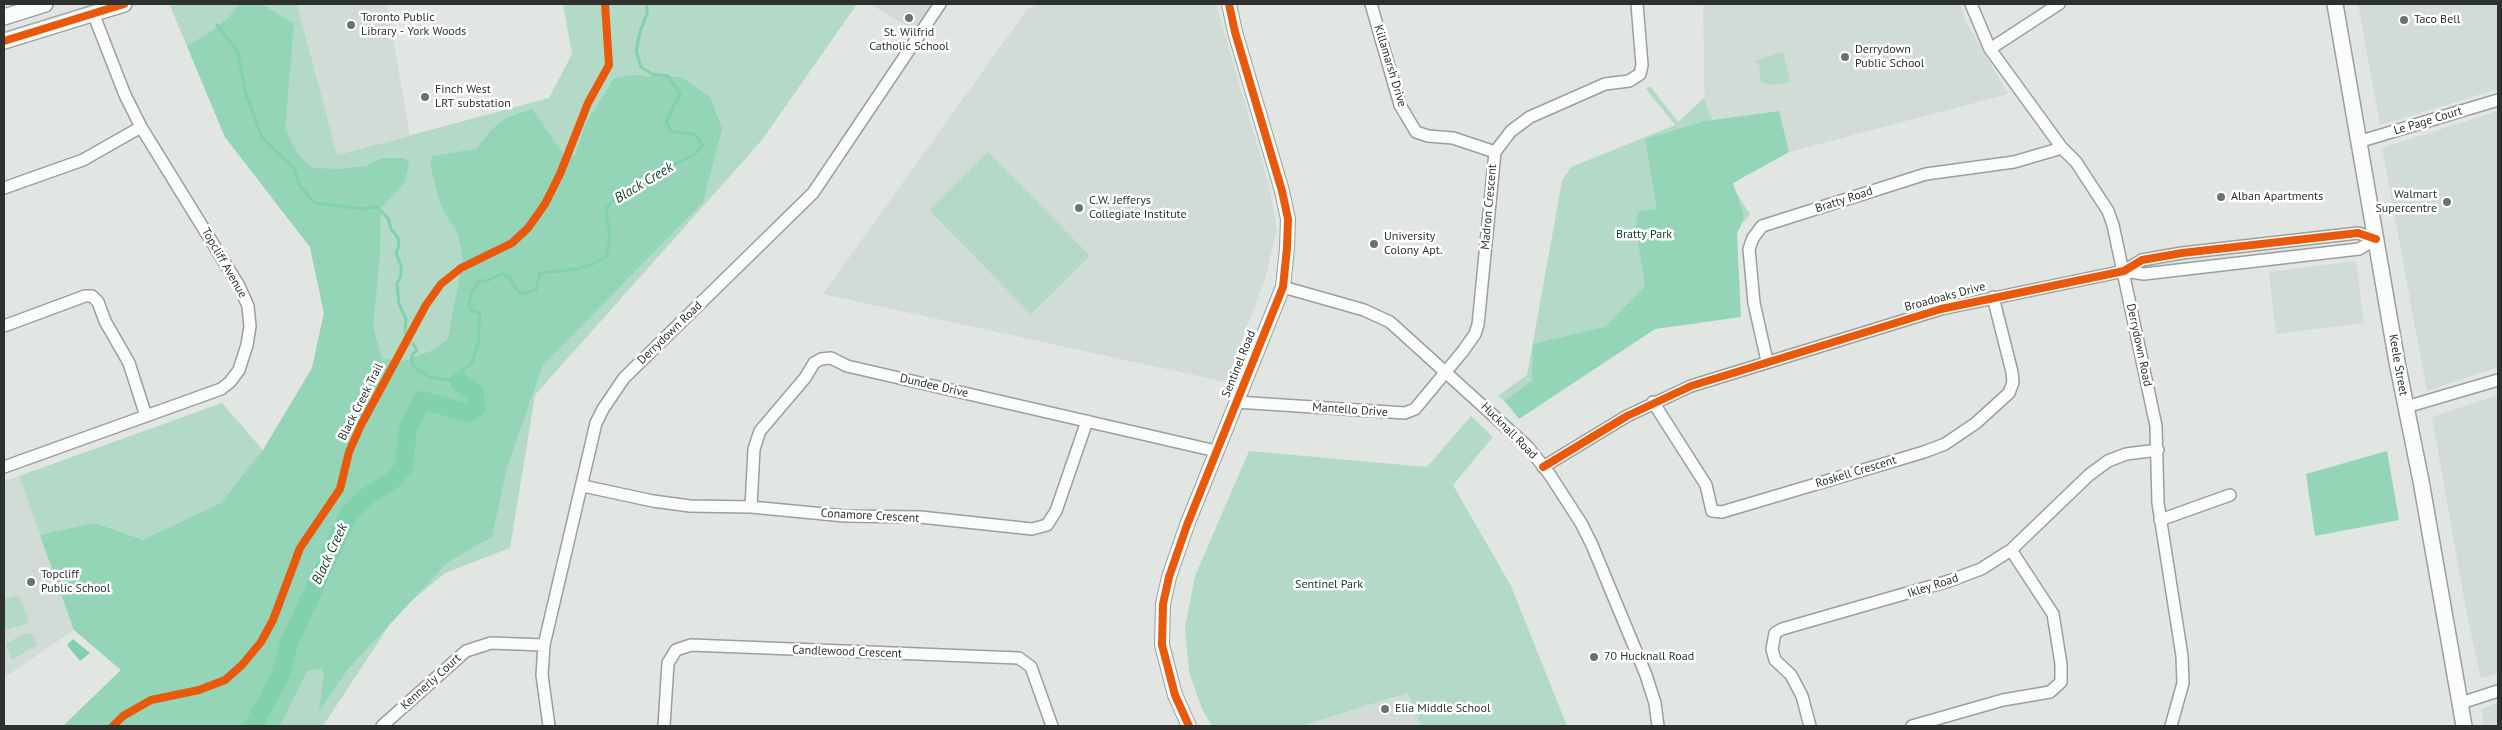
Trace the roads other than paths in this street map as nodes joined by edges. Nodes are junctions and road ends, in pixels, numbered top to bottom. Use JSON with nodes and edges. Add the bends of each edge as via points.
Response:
{"nodes":[{"id":1,"x":45,"y":4,"type":"edge"},
{"id":2,"x":124,"y":4,"type":"edge"},
{"id":3,"x":940,"y":4,"type":"edge"},
{"id":4,"x":1229,"y":4,"type":"edge"},
{"id":5,"x":1371,"y":4,"type":"edge"},
{"id":6,"x":1637,"y":4,"type":"edge"},
{"id":7,"x":1971,"y":4,"type":"edge"},
{"id":8,"x":2059,"y":4,"type":"edge"},
{"id":9,"x":2334,"y":4,"type":"edge"},
{"id":10,"x":94,"y":13,"type":"junction"},
{"id":11,"x":4,"y":17,"type":"edge"},
{"id":12,"x":4,"y":41,"type":"edge"},
{"id":13,"x":1990,"y":49,"type":"junction"},
{"id":14,"x":2498,"y":100,"type":"edge"},
{"id":15,"x":141,"y":127,"type":"junction"},
{"id":16,"x":2358,"y":142,"type":"junction"},
{"id":17,"x":2062,"y":148,"type":"junction"},
{"id":18,"x":1495,"y":152,"type":"junction"},
{"id":19,"x":4,"y":188,"type":"edge"},
{"id":20,"x":2376,"y":239,"type":"junction"},
{"id":21,"x":2290,"y":241,"type":"junction"},
{"id":22,"x":2250,"y":246,"type":"junction"},
{"id":23,"x":2182,"y":253,"type":"junction"},
{"id":24,"x":2292,"y":258,"type":"junction"},
{"id":25,"x":2252,"y":261,"type":"junction"},
{"id":26,"x":2183,"y":269,"type":"junction"},
{"id":27,"x":2124,"y":270,"type":"junction"},
{"id":28,"x":1283,"y":288,"type":"junction"},
{"id":29,"x":1993,"y":297,"type":"junction"},
{"id":30,"x":4,"y":326,"type":"edge"},
{"id":31,"x":1767,"y":361,"type":"junction"},
{"id":32,"x":1446,"y":372,"type":"junction"},
{"id":33,"x":2498,"y":380,"type":"edge"},
{"id":34,"x":1236,"y":402,"type":"junction"},
{"id":35,"x":1653,"y":402,"type":"junction"},
{"id":36,"x":2406,"y":408,"type":"junction"},
{"id":37,"x":146,"y":416,"type":"junction"},
{"id":38,"x":1087,"y":422,"type":"junction"},
{"id":39,"x":2158,"y":450,"type":"junction"},
{"id":40,"x":1216,"y":451,"type":"junction"},
{"id":41,"x":1543,"y":466,"type":"junction"},
{"id":42,"x":4,"y":467,"type":"edge"},
{"id":43,"x":583,"y":486,"type":"junction"},
{"id":44,"x":2230,"y":494,"type":"dead end"},
{"id":45,"x":750,"y":507,"type":"junction"},
{"id":46,"x":2160,"y":520,"type":"junction"},
{"id":47,"x":2011,"y":550,"type":"junction"},
{"id":48,"x":544,"y":645,"type":"junction"},
{"id":49,"x":2498,"y":691,"type":"edge"},
{"id":50,"x":2461,"y":703,"type":"junction"},
{"id":51,"x":382,"y":726,"type":"edge"},
{"id":52,"x":549,"y":726,"type":"edge"},
{"id":53,"x":664,"y":726,"type":"edge"},
{"id":54,"x":1052,"y":726,"type":"edge"},
{"id":55,"x":1189,"y":726,"type":"edge"},
{"id":56,"x":1658,"y":726,"type":"edge"},
{"id":57,"x":1810,"y":726,"type":"edge"},
{"id":58,"x":1912,"y":726,"type":"edge"},
{"id":59,"x":2172,"y":726,"type":"edge"},
{"id":60,"x":2464,"y":726,"type":"edge"}],
"edges":[{"from":1,"to":11,"type":"main road"},
{"from":2,"to":10,"type":"main road"},
{"from":3,"to":43,"type":"street","name":"Derrydown Road","via":[[813,193],[611,394],[596,423]]},
{"from":4,"to":28,"type":"street","name":"Sentinel Road","via":[[1288,219]]},
{"from":5,"to":18,"type":"street","name":"Killamarsh Drive","via":[[1400,105],[1416,132],[1453,138]]},
{"from":6,"to":18,"type":"street","name":"Madron Crescent","via":[[1640,74],[1630,81],[1605,84],[1530,117],[1511,131]]},
{"from":7,"to":13,"type":"street","name":"Derrydown Road"},
{"from":8,"to":13,"type":"street"},
{"from":9,"to":16,"type":"main road","name":"Keele Street"},
{"from":10,"to":12,"type":"main road"},
{"from":10,"to":15,"type":"street","name":"Topcliff Avenue","via":[[125,95]]},
{"from":13,"to":17,"type":"street","name":"Derrydown Road"},
{"from":14,"to":16,"type":"street","name":"Le Page Court"},
{"from":15,"to":19,"type":"street","via":[[83,160]]},
{"from":15,"to":37,"type":"street","name":"Topcliff Avenue","via":[[239,286],[248,306],[250,326],[244,358],[230,382],[215,392]]},
{"from":16,"to":20,"type":"main road","name":"Keele Street"},
{"from":17,"to":27,"type":"street","name":"Derrydown Road","via":[[2076,162],[2108,211]]},
{"from":17,"to":31,"type":"street","name":"Bratty Road","via":[[2014,162],[1926,174],[1762,226],[1749,249],[1754,303]]},
{"from":18,"to":32,"type":"street","name":"Madron Crescent","via":[[1478,325],[1475,334]]},
{"from":20,"to":21,"type":"street","name":"Broadoaks Drive","via":[[2358,234]]},
{"from":20,"to":24,"type":"street","name":"Broadoaks Drive","via":[[2359,250]]},
{"from":20,"to":36,"type":"main road","name":"Keele Street"},
{"from":21,"to":22,"type":"street","name":"Broadoaks Drive"},
{"from":21,"to":24,"type":"street"},
{"from":22,"to":23,"type":"street","name":"Broadoaks Drive"},
{"from":22,"to":25,"type":"street"},
{"from":23,"to":26,"type":"street"},
{"from":23,"to":27,"type":"street","name":"Broadoaks Drive","via":[[2142,260]]},
{"from":24,"to":25,"type":"street","name":"Broadoaks Drive"},
{"from":25,"to":26,"type":"street","name":"Broadoaks Drive"},
{"from":26,"to":27,"type":"street","name":"Broadoaks Drive","via":[[2144,274]]},
{"from":27,"to":29,"type":"street","name":"Broadoaks Drive"},
{"from":27,"to":39,"type":"street","name":"Derrydown Road"},
{"from":28,"to":32,"type":"street","name":"Hucknall Road","via":[[1382,317],[1401,330]]},
{"from":28,"to":34,"type":"street","name":"Sentinel Road"},
{"from":29,"to":31,"type":"street","name":"Broadoaks Drive","via":[[1941,308]]},
{"from":29,"to":35,"type":"street","name":"Roskell Crescent","via":[[2013,382],[2008,393],[1976,423],[1945,444],[1924,452],[1722,512],[1712,510],[1706,485]]},
{"from":30,"to":37,"type":"street","via":[[92,296],[123,351]]},
{"from":31,"to":35,"type":"street","name":"Broadoaks Drive"},
{"from":32,"to":34,"type":"street","name":"Mantello Drive","via":[[1414,409],[1405,414]]},
{"from":32,"to":41,"type":"street","name":"Hucknall Road","via":[[1528,447]]},
{"from":33,"to":36,"type":"street"},
{"from":34,"to":40,"type":"street","name":"Sentinel Road"},
{"from":35,"to":41,"type":"street","name":"Broadoaks Drive"},
{"from":36,"to":50,"type":"main road","name":"Keele Street"},
{"from":37,"to":42,"type":"street","name":"Topcliff Avenue"},
{"from":38,"to":40,"type":"street","name":"Dundee Drive"},
{"from":38,"to":45,"type":"street","name":"Conamore Crescent","via":[[1056,512],[1047,526],[1040,528]]},
{"from":38,"to":45,"type":"street","name":"Dundee Drive","via":[[847,366],[831,358],[821,359],[814,363],[760,431],[754,449]]},
{"from":39,"to":46,"type":"street","name":"Derrydown Road"},
{"from":39,"to":47,"type":"street","name":"Ikley Road","via":[[2126,454],[2108,461],[2089,475]]},
{"from":40,"to":55,"type":"street","name":"Sentinel Road","via":[[1178,551],[1163,604],[1161,634],[1166,661],[1174,695]]},
{"from":41,"to":56,"type":"street","name":"Hucknall Road","via":[[1592,545],[1646,675]]},
{"from":43,"to":45,"type":"street","name":"Conamore Crescent","via":[[690,506]]},
{"from":43,"to":48,"type":"street","name":"Derrydown Road"},
{"from":44,"to":46,"type":"street"},
{"from":46,"to":59,"type":"street","name":"Derrydown Road","via":[[2182,656],[2183,683]]},
{"from":47,"to":57,"type":"street","name":"Ikley Road","via":[[1981,569],[1948,581],[1775,633],[1774,660],[1791,675],[1802,696]]},
{"from":47,"to":58,"type":"street","via":[[2053,614],[2062,664],[2061,682],[2050,692],[2003,700]]},
{"from":48,"to":51,"type":"street","name":"Kennerly Court","via":[[491,643],[466,651]]},
{"from":48,"to":52,"type":"street","name":"Derrydown Road","via":[[542,675]]},
{"from":49,"to":50,"type":"street"},
{"from":50,"to":60,"type":"main road","name":"Keele Street"},
{"from":53,"to":54,"type":"street","name":"Candlewood Crescent","via":[[670,659],[680,648],[692,645],[1019,658],[1031,667]]}]}
